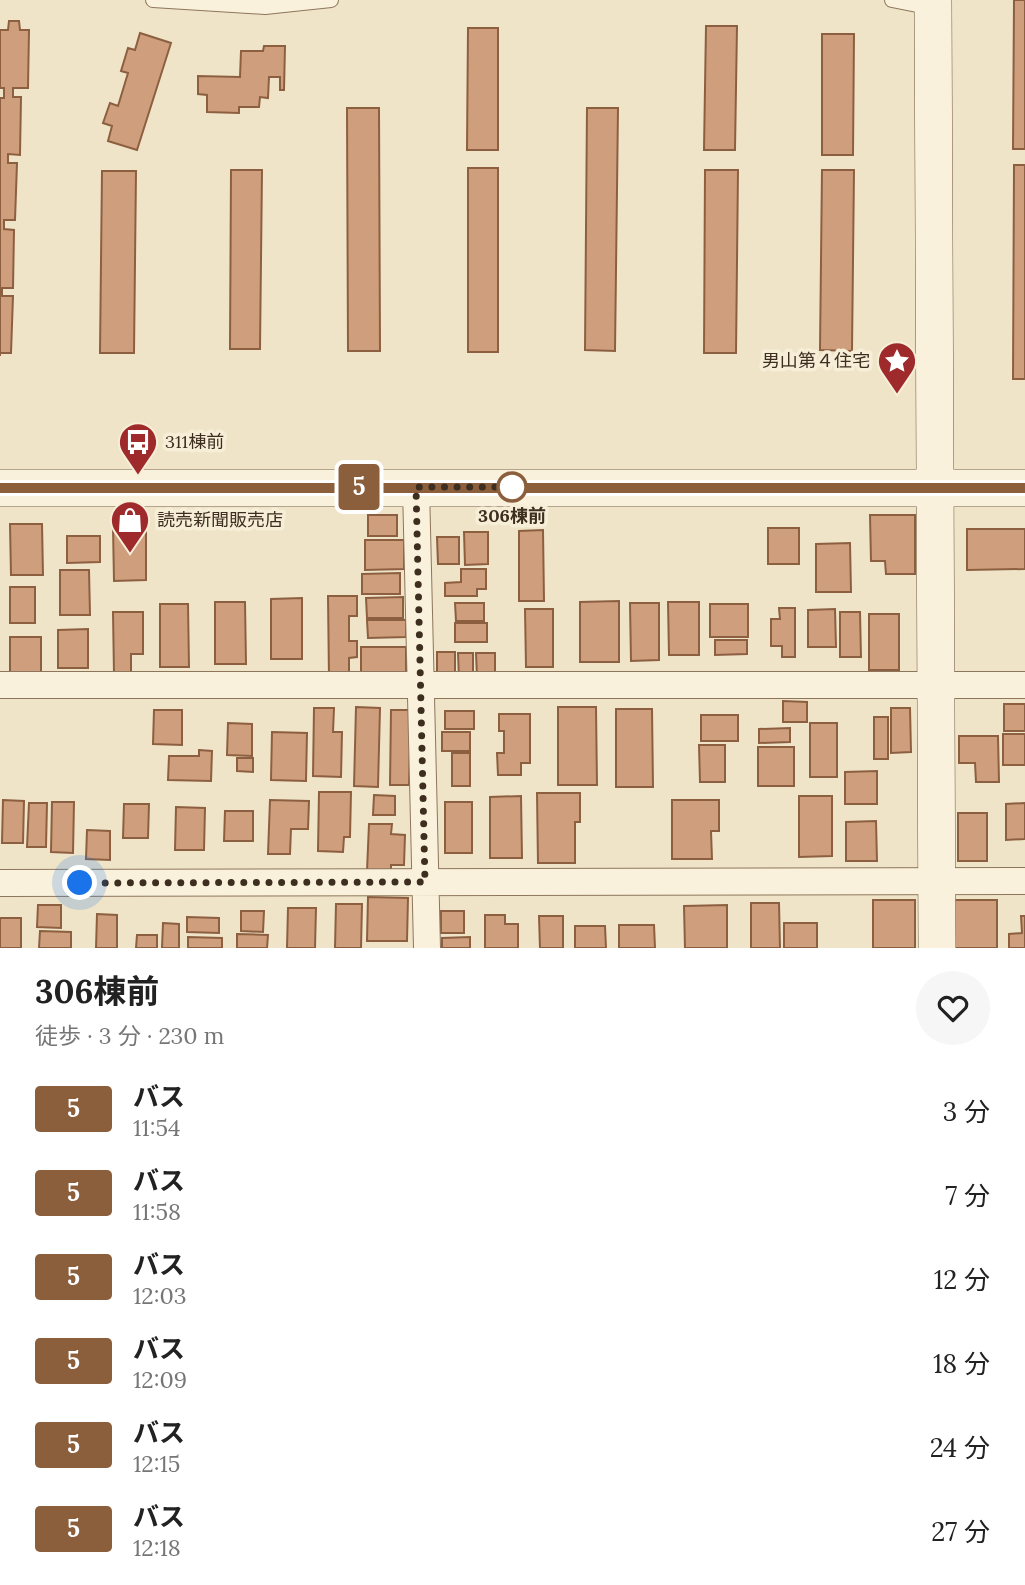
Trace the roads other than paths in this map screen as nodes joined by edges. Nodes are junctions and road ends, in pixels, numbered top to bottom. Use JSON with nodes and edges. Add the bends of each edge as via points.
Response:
{"nodes":[{"id":1,"x":153,"y":0,"type":"edge"},
{"id":2,"x":331,"y":0,"type":"edge"},
{"id":3,"x":892,"y":0,"type":"edge"},
{"id":4,"x":933,"y":4,"type":"edge"},
{"id":5,"x":416,"y":487,"type":"junction"},
{"id":6,"x":0,"y":488,"type":"edge"},
{"id":7,"x":935,"y":488,"type":"junction"},
{"id":8,"x":1025,"y":488,"type":"edge"},
{"id":9,"x":0,"y":685,"type":"edge"},
{"id":10,"x":422,"y":685,"type":"junction"},
{"id":11,"x":936,"y":685,"type":"junction"},
{"id":12,"x":1025,"y":685,"type":"edge"},
{"id":13,"x":937,"y":881,"type":"junction"},
{"id":14,"x":1025,"y":881,"type":"edge"},
{"id":15,"x":425,"y":882,"type":"junction"},
{"id":16,"x":0,"y":883,"type":"edge"},
{"id":17,"x":427,"y":948,"type":"edge"},
{"id":18,"x":937,"y":948,"type":"edge"}],
"edges":[{"from":1,"to":2,"type":"lane","via":[[265,6]]},
{"from":3,"to":4,"type":"lane"},
{"from":4,"to":7,"type":"street"},
{"from":5,"to":6,"type":"street"},
{"from":5,"to":7,"type":"street"},
{"from":5,"to":10,"type":"street"},
{"from":7,"to":8,"type":"street"},
{"from":7,"to":11,"type":"street"},
{"from":9,"to":10,"type":"street"},
{"from":10,"to":11,"type":"street"},
{"from":10,"to":15,"type":"street"},
{"from":11,"to":12,"type":"street"},
{"from":11,"to":13,"type":"street"},
{"from":13,"to":14,"type":"street"},
{"from":13,"to":15,"type":"street"},
{"from":13,"to":18,"type":"street"},
{"from":15,"to":16,"type":"street"},
{"from":15,"to":17,"type":"street"}]}
